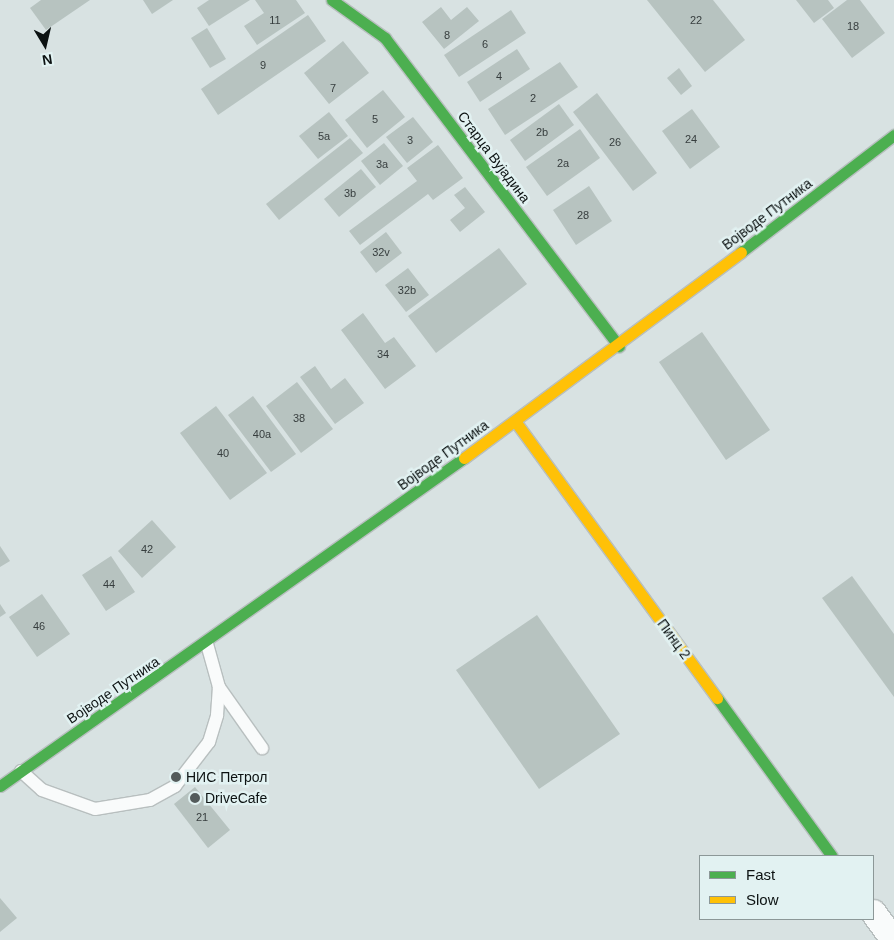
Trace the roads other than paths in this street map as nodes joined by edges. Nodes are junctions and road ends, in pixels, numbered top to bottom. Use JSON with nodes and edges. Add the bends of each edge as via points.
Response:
{"nodes":[{"id":1,"x":332,"y":0,"type":"edge"},
{"id":2,"x":894,"y":136,"type":"edge"},
{"id":3,"x":619,"y":346,"type":"junction"},
{"id":4,"x":515,"y":421,"type":"junction"},
{"id":5,"x":206,"y":644,"type":"junction"},
{"id":6,"x":219,"y":687,"type":"junction"},
{"id":7,"x":262,"y":748,"type":"dead end"},
{"id":8,"x":21,"y":771,"type":"junction"},
{"id":9,"x":0,"y":786,"type":"edge"},
{"id":10,"x":831,"y":855,"type":"edge"},
{"id":11,"x":874,"y":913,"type":"edge"},
{"id":12,"x":893,"y":940,"type":"edge"}],
"edges":[{"from":1,"to":3,"type":"main road","name":"Старца Вујадина","via":[[385,38]]},
{"from":2,"to":3,"type":"main road","name":"Војводе Путника"},
{"from":3,"to":4,"type":"main road","name":"Војводе Путника"},
{"from":4,"to":5,"type":"main road","name":"Војводе Путника"},
{"from":4,"to":10,"type":"main road","name":"Пинц 2"},
{"from":5,"to":6,"type":"lane"},
{"from":5,"to":8,"type":"main road","name":"Војводе Путника"},
{"from":6,"to":7,"type":"lane"},
{"from":6,"to":8,"type":"lane","via":[[209,742],[175,786],[150,800],[95,809],[42,790]]},
{"from":8,"to":9,"type":"main road","name":"Војводе Путника"},
{"from":11,"to":12,"type":"street"}]}
